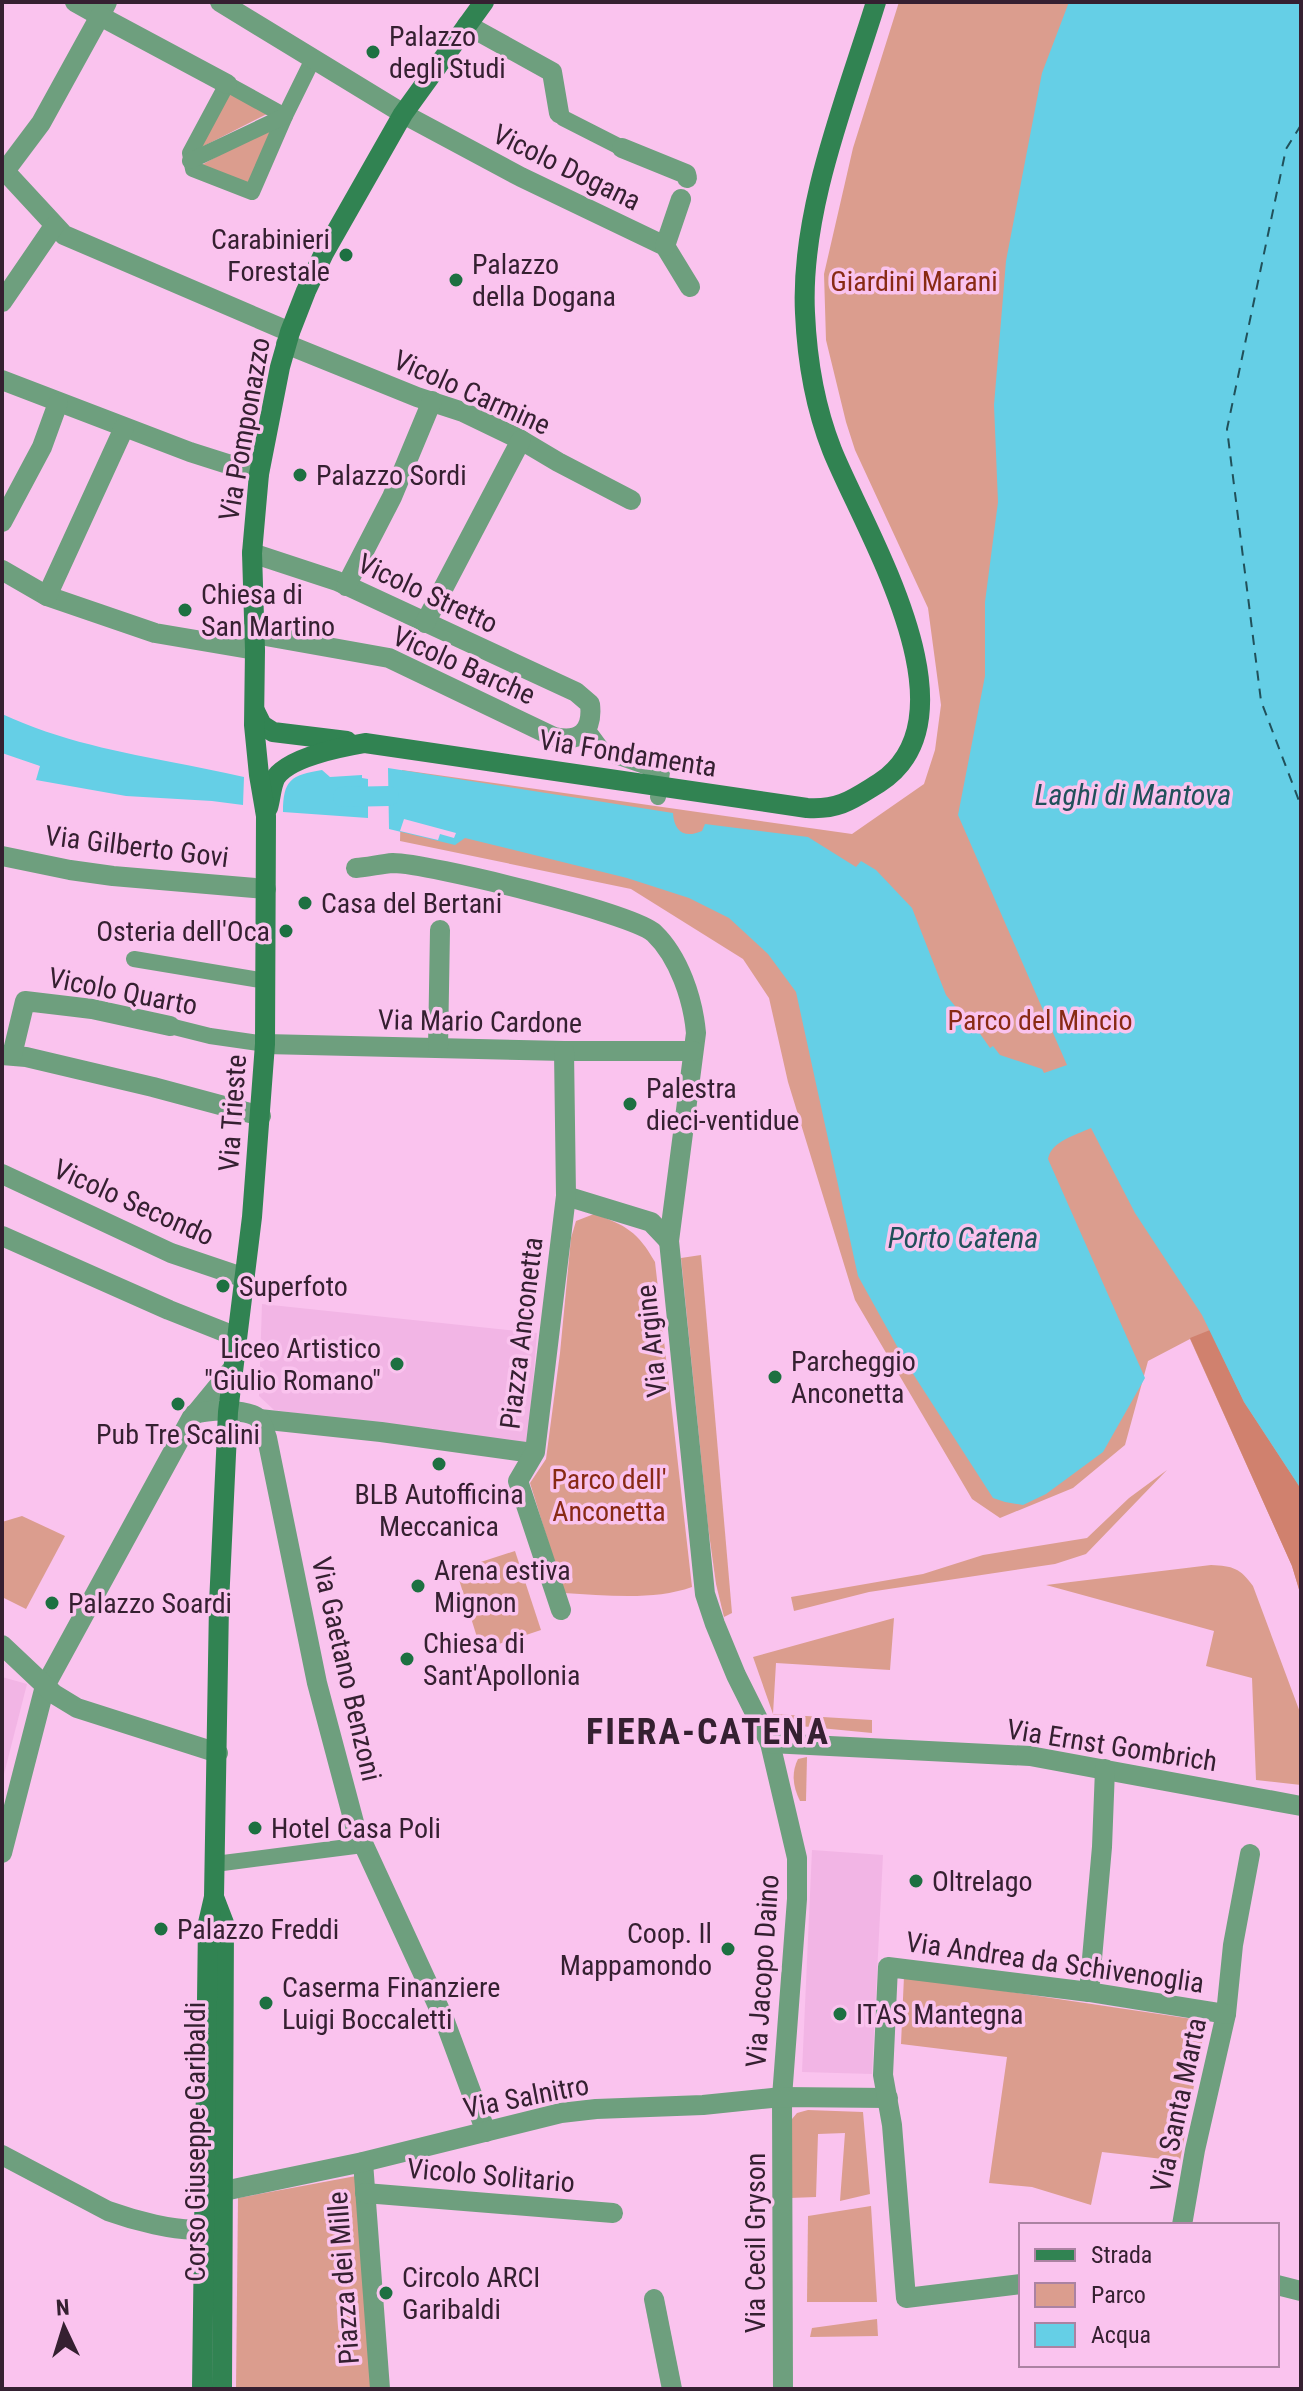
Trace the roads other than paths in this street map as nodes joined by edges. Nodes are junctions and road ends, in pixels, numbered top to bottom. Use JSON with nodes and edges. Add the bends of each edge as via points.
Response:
{"nodes":[{"id":1,"x":75,"y":2,"type":"edge"},
{"id":2,"x":220,"y":2,"type":"edge"},
{"id":3,"x":484,"y":2,"type":"edge"},
{"id":4,"x":876,"y":2,"type":"edge"},
{"id":5,"x":103,"y":9,"type":"edge"},
{"id":6,"x":467,"y":25,"type":"junction"},
{"id":7,"x":313,"y":59,"type":"junction"},
{"id":8,"x":227,"y":84,"type":"junction"},
{"id":9,"x":559,"y":113,"type":"joint"},
{"id":10,"x":403,"y":114,"type":"junction"},
{"id":11,"x":285,"y":116,"type":"junction"},
{"id":12,"x":622,"y":148,"type":"joint"},
{"id":13,"x":190,"y":161,"type":"junction"},
{"id":14,"x":4,"y":169,"type":"edge"},
{"id":15,"x":687,"y":178,"type":"dead end"},
{"id":16,"x":681,"y":199,"type":"dead end"},
{"id":17,"x":54,"y":226,"type":"junction"},
{"id":18,"x":665,"y":246,"type":"junction"},
{"id":19,"x":690,"y":287,"type":"dead end"},
{"id":20,"x":2,"y":302,"type":"edge"},
{"id":21,"x":288,"y":338,"type":"junction"},
{"id":22,"x":2,"y":380,"type":"edge"},
{"id":23,"x":432,"y":401,"type":"junction"},
{"id":24,"x":58,"y":403,"type":"junction"},
{"id":25,"x":124,"y":428,"type":"junction"},
{"id":26,"x":521,"y":440,"type":"junction"},
{"id":27,"x":259,"y":474,"type":"junction"},
{"id":28,"x":631,"y":500,"type":"dead end"},
{"id":29,"x":2,"y":522,"type":"edge"},
{"id":30,"x":252,"y":553,"type":"junction"},
{"id":31,"x":2,"y":570,"type":"edge"},
{"id":32,"x":346,"y":586,"type":"junction"},
{"id":33,"x":47,"y":596,"type":"junction"},
{"id":34,"x":425,"y":623,"type":"junction"},
{"id":35,"x":255,"y":642,"type":"junction"},
{"id":36,"x":255,"y":711,"type":"junction"},
{"id":37,"x":587,"y":729,"type":"junction"},
{"id":38,"x":365,"y":743,"type":"junction"},
{"id":39,"x":288,"y":767,"type":"joint"},
{"id":40,"x":259,"y":775,"type":"joint"},
{"id":41,"x":659,"y":792,"type":"junction"},
{"id":42,"x":266,"y":816,"type":"junction"},
{"id":43,"x":2,"y":856,"type":"edge"},
{"id":44,"x":356,"y":868,"type":"dead end"},
{"id":45,"x":266,"y":889,"type":"junction"},
{"id":46,"x":440,"y":930,"type":"dead end"},
{"id":47,"x":134,"y":959,"type":"dead end"},
{"id":48,"x":266,"y":981,"type":"junction"},
{"id":49,"x":170,"y":1026,"type":"joint"},
{"id":50,"x":265,"y":1044,"type":"junction"},
{"id":51,"x":438,"y":1048,"type":"junction"},
{"id":52,"x":564,"y":1051,"type":"junction"},
{"id":53,"x":693,"y":1051,"type":"junction"},
{"id":54,"x":5,"y":1059,"type":"edge"},
{"id":55,"x":261,"y":1116,"type":"junction"},
{"id":56,"x":2,"y":1174,"type":"edge"},
{"id":57,"x":566,"y":1196,"type":"junction"},
{"id":58,"x":2,"y":1236,"type":"edge"},
{"id":59,"x":669,"y":1241,"type":"junction"},
{"id":60,"x":245,"y":1278,"type":"junction"},
{"id":61,"x":237,"y":1337,"type":"junction"},
{"id":62,"x":233,"y":1368,"type":"junction"},
{"id":63,"x":228,"y":1412,"type":"junction"},
{"id":64,"x":196,"y":1413,"type":"junction"},
{"id":65,"x":259,"y":1419,"type":"junction"},
{"id":66,"x":533,"y":1453,"type":"junction"},
{"id":67,"x":561,"y":1610,"type":"dead end"},
{"id":68,"x":715,"y":1624,"type":"joint"},
{"id":69,"x":2,"y":1645,"type":"edge"},
{"id":70,"x":45,"y":1686,"type":"junction"},
{"id":71,"x":770,"y":1743,"type":"junction"},
{"id":72,"x":218,"y":1753,"type":"junction"},
{"id":73,"x":1105,"y":1769,"type":"junction"},
{"id":74,"x":1301,"y":1806,"type":"edge"},
{"id":75,"x":363,"y":1845,"type":"junction"},
{"id":76,"x":2,"y":1853,"type":"edge"},
{"id":77,"x":1243,"y":1863,"type":"dead end"},
{"id":78,"x":215,"y":1864,"type":"junction"},
{"id":79,"x":214,"y":1897,"type":"junction"},
{"id":80,"x":1089,"y":1992,"type":"junction"},
{"id":81,"x":1226,"y":2014,"type":"junction"},
{"id":82,"x":782,"y":2097,"type":"junction"},
{"id":83,"x":888,"y":2098,"type":"junction"},
{"id":84,"x":486,"y":2132,"type":"junction"},
{"id":85,"x":2,"y":2155,"type":"edge"},
{"id":86,"x":363,"y":2162,"type":"junction"},
{"id":87,"x":224,"y":2191,"type":"junction"},
{"id":88,"x":365,"y":2193,"type":"junction"},
{"id":89,"x":613,"y":2213,"type":"dead end"},
{"id":90,"x":223,"y":2216,"type":"junction"},
{"id":91,"x":1182,"y":2223,"type":"edge"},
{"id":92,"x":203,"y":2229,"type":"junction"},
{"id":93,"x":1019,"y":2284,"type":"edge"},
{"id":94,"x":1279,"y":2286,"type":"edge"},
{"id":95,"x":1301,"y":2291,"type":"edge"},
{"id":96,"x":654,"y":2299,"type":"dead end"},
{"id":97,"x":202,"y":2389,"type":"edge"},
{"id":98,"x":222,"y":2389,"type":"edge"},
{"id":99,"x":380,"y":2389,"type":"edge"},
{"id":100,"x":672,"y":2389,"type":"edge"},
{"id":101,"x":783,"y":2389,"type":"edge"}],
"edges":[{"from":1,"to":5,"type":"street"},
{"from":2,"to":7,"type":"street","name":"Vicolo Dogana"},
{"from":3,"to":6,"type":"main road","name":"Via Pomponazzo"},
{"from":4,"to":41,"type":"main road","name":"Via Fondamenta","via":[[812,226],[805,289],[807,341],[832,449],[894,585],[912,639],[919,695],[916,731],[888,777],[843,804],[819,809]]},
{"from":5,"to":8,"type":"street"},
{"from":5,"to":14,"type":"street","via":[[41,123]]},
{"from":6,"to":9,"type":"street","via":[[552,72]]},
{"from":6,"to":10,"type":"main road","name":"Via Pomponazzo"},
{"from":7,"to":10,"type":"street","name":"Vicolo Dogana"},
{"from":7,"to":11,"type":"street"},
{"from":8,"to":11,"type":"street"},
{"from":8,"to":13,"type":"street"},
{"from":9,"to":12,"type":"street"},
{"from":10,"to":18,"type":"street","name":"Vicolo Dogana"},
{"from":10,"to":21,"type":"main road","name":"Via Pomponazzo","via":[[324,253]]},
{"from":11,"to":13,"type":"street"},
{"from":11,"to":13,"type":"street","via":[[252,192],[193,169]]},
{"from":12,"to":15,"type":"street"},
{"from":14,"to":17,"type":"street","name":"Vicolo Carmine"},
{"from":16,"to":18,"type":"street"},
{"from":17,"to":20,"type":"street"},
{"from":17,"to":21,"type":"street","name":"Vicolo Carmine","via":[[77,242]]},
{"from":18,"to":19,"type":"street"},
{"from":21,"to":23,"type":"street","name":"Vicolo Carmine"},
{"from":21,"to":27,"type":"main road","name":"Via Pomponazzo"},
{"from":22,"to":24,"type":"street"},
{"from":23,"to":26,"type":"street","name":"Vicolo Carmine"},
{"from":23,"to":32,"type":"street","via":[[392,497]]},
{"from":24,"to":25,"type":"street"},
{"from":24,"to":29,"type":"street","via":[[42,447]]},
{"from":25,"to":27,"type":"street"},
{"from":25,"to":33,"type":"street"},
{"from":26,"to":28,"type":"street","name":"Vicolo Carmine"},
{"from":26,"to":34,"type":"street"},
{"from":27,"to":30,"type":"main road","name":"Via Pomponazzo"},
{"from":30,"to":32,"type":"street","name":"Vicolo Stretto"},
{"from":30,"to":35,"type":"main road","name":"Via Pomponazzo"},
{"from":31,"to":33,"type":"street","name":"Vicolo Barche"},
{"from":32,"to":34,"type":"street","name":"Vicolo Stretto"},
{"from":33,"to":35,"type":"street","name":"Vicolo Barche","via":[[155,633]]},
{"from":34,"to":37,"type":"street","name":"Vicolo Stretto","via":[[576,692],[590,704]]},
{"from":35,"to":36,"type":"main road","name":"Via Pomponazzo"},
{"from":35,"to":37,"type":"street","name":"Vicolo Barche","via":[[389,658],[554,737],[574,737]]},
{"from":36,"to":38,"type":"main road","name":"Via Fondamenta","via":[[273,732]]},
{"from":36,"to":40,"type":"main road","name":"Via Pomponazzo"},
{"from":37,"to":41,"type":"street","via":[[604,752],[662,772]]},
{"from":38,"to":39,"type":"main road","name":"Via Fondamenta"},
{"from":38,"to":41,"type":"main road","name":"Via Fondamenta"},
{"from":39,"to":42,"type":"main road","name":"Via Trieste","via":[[275,780]]},
{"from":40,"to":42,"type":"main road","name":"Via Trieste"},
{"from":42,"to":45,"type":"main road","name":"Via Trieste"},
{"from":43,"to":45,"type":"street","name":"Via Gilberto Govi","via":[[99,874]]},
{"from":44,"to":53,"type":"street","name":"Via Argine","via":[[394,863],[453,873],[612,913],[651,930],[668,948],[688,995],[696,1033]]},
{"from":45,"to":48,"type":"main road","name":"Via Trieste"},
{"from":46,"to":51,"type":"street"},
{"from":47,"to":48,"type":"street"},
{"from":48,"to":50,"type":"main road","name":"Via Trieste"},
{"from":49,"to":50,"type":"street","name":"Vicolo Quarto"},
{"from":49,"to":54,"type":"street","name":"Vicolo Quarto","via":[[25,1001]]},
{"from":50,"to":51,"type":"street","name":"Via Mario Cardone"},
{"from":50,"to":55,"type":"main road","name":"Via Trieste"},
{"from":51,"to":52,"type":"street","name":"Via Mario Cardone"},
{"from":52,"to":53,"type":"street","name":"Via Mario Cardone"},
{"from":52,"to":57,"type":"street","name":"Piazza Anconetta"},
{"from":53,"to":59,"type":"street","name":"Via Argine"},
{"from":54,"to":55,"type":"street","via":[[139,1083]]},
{"from":55,"to":60,"type":"main road","name":"Via Trieste"},
{"from":56,"to":60,"type":"street","name":"Vicolo Secondo","via":[[171,1253]]},
{"from":57,"to":59,"type":"street","via":[[651,1222]]},
{"from":57,"to":66,"type":"street","name":"Piazza Anconetta"},
{"from":58,"to":61,"type":"street"},
{"from":59,"to":68,"type":"street","name":"Via Argine","via":[[705,1594]]},
{"from":60,"to":61,"type":"main road","name":"Via Trieste"},
{"from":61,"to":62,"type":"main road","name":"Via Trieste"},
{"from":62,"to":63,"type":"main road","name":"Via Trieste"},
{"from":62,"to":64,"type":"street"},
{"from":63,"to":64,"type":"street"},
{"from":63,"to":65,"type":"street","via":[[242,1411]]},
{"from":63,"to":72,"type":"main road","name":"Corso Giuseppe Garibaldi"},
{"from":64,"to":70,"type":"street"},
{"from":65,"to":66,"type":"street"},
{"from":65,"to":75,"type":"street","name":"Via Gaetano Benzoni","via":[[317,1683]]},
{"from":66,"to":67,"type":"street","name":"Piazza Anconetta","via":[[518,1481]]},
{"from":68,"to":71,"type":"street","name":"Via Jacopo Daino"},
{"from":69,"to":70,"type":"street"},
{"from":70,"to":72,"type":"street","via":[[77,1708]]},
{"from":70,"to":76,"type":"street"},
{"from":71,"to":73,"type":"street","name":"Via Ernst Gombrich","via":[[1030,1756]]},
{"from":71,"to":82,"type":"street","name":"Via Jacopo Daino","via":[[797,1858]]},
{"from":72,"to":78,"type":"main road","name":"Corso Giuseppe Garibaldi"},
{"from":73,"to":74,"type":"street","name":"Via Ernst Gombrich"},
{"from":73,"to":80,"type":"street"},
{"from":75,"to":78,"type":"street"},
{"from":75,"to":84,"type":"street","name":"Via Gaetano Benzoni","via":[[444,2019]]},
{"from":77,"to":81,"type":"street","name":"Via Santa Marta","via":[[1228,1945]]},
{"from":78,"to":79,"type":"main road","name":"Corso Giuseppe Garibaldi"},
{"from":79,"to":87,"type":"main road","name":"Corso Giuseppe Garibaldi","via":[[224,1923]]},
{"from":79,"to":92,"type":"main road","name":"Corso Giuseppe Garibaldi","via":[[208,1923]]},
{"from":80,"to":81,"type":"street","name":"Via Andrea da Schivenoglia"},
{"from":80,"to":83,"type":"street","name":"Via Andrea da Schivenoglia","via":[[888,1967],[883,2075]]},
{"from":81,"to":91,"type":"street","name":"Via Santa Marta"},
{"from":82,"to":83,"type":"street","name":"Via Salnitro"},
{"from":82,"to":84,"type":"street","name":"Via Salnitro","via":[[561,2113]]},
{"from":82,"to":101,"type":"street","name":"Via Cecil Gryson"},
{"from":83,"to":93,"type":"street","name":"Via Andrea da Schivenoglia","via":[[906,2298]]},
{"from":84,"to":86,"type":"street","name":"Via Salnitro"},
{"from":85,"to":92,"type":"street","via":[[126,2218]]},
{"from":86,"to":87,"type":"street","name":"Piazza dei Mille"},
{"from":86,"to":88,"type":"street","name":"Piazza dei Mille"},
{"from":87,"to":90,"type":"main road","name":"Corso Giuseppe Garibaldi"},
{"from":88,"to":89,"type":"street","name":"Vicolo Solitario"},
{"from":88,"to":99,"type":"street","name":"Piazza dei Mille"},
{"from":90,"to":92,"type":"street"},
{"from":90,"to":98,"type":"main road","name":"Corso Giuseppe Garibaldi"},
{"from":92,"to":97,"type":"main road","name":"Corso Giuseppe Garibaldi"},
{"from":94,"to":95,"type":"street"},
{"from":96,"to":100,"type":"street"}]}
